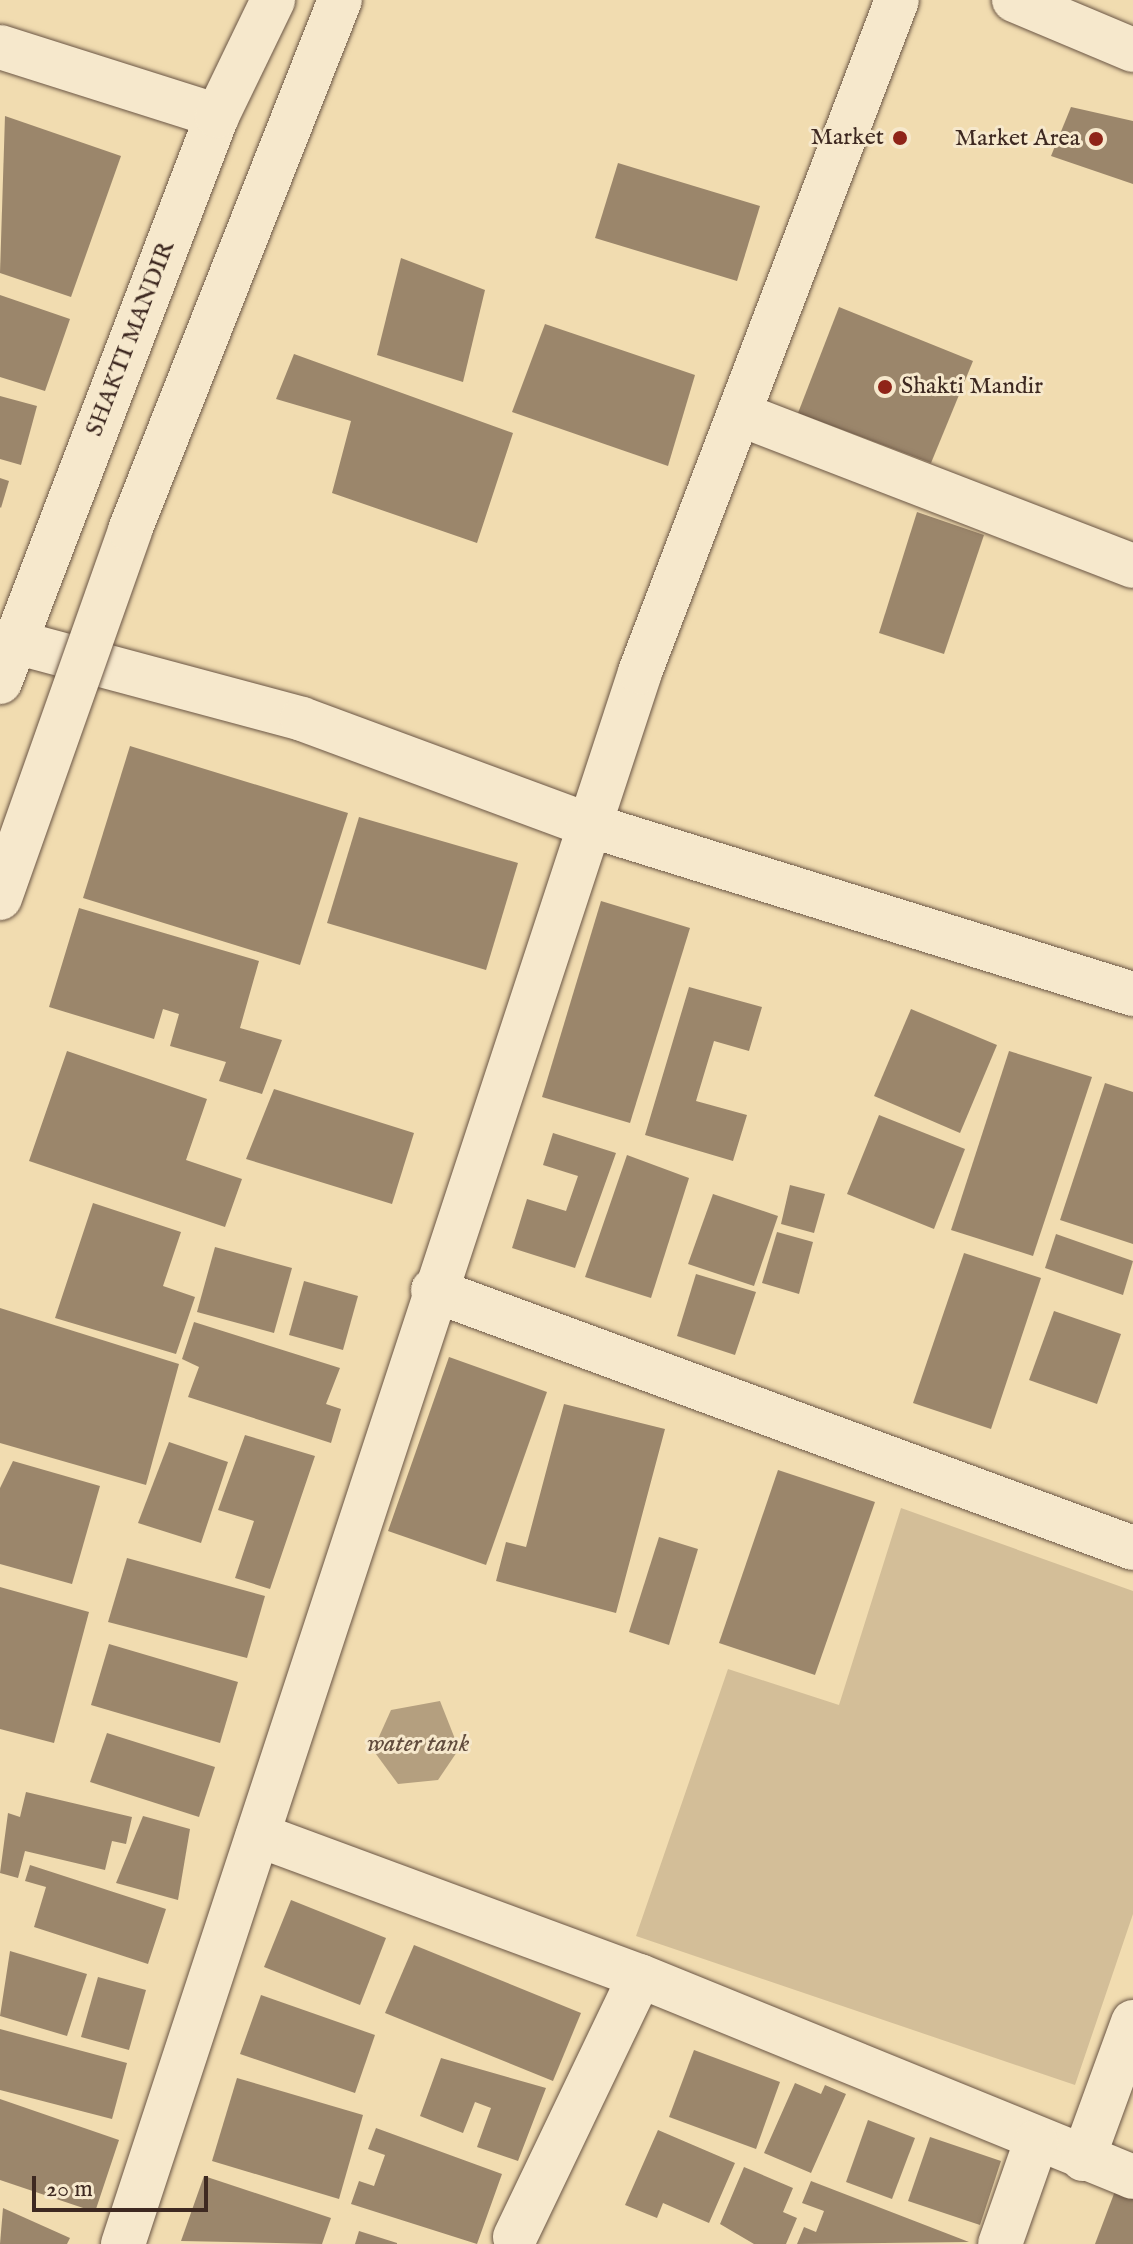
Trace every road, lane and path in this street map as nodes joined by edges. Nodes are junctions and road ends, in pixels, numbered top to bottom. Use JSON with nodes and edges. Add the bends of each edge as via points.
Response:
{"nodes":[{"id":1,"x":273,"y":0,"type":"edge"},
{"id":2,"x":340,"y":0,"type":"edge"},
{"id":3,"x":897,"y":0,"type":"edge"},
{"id":4,"x":1014,"y":0,"type":"edge"},
{"id":5,"x":0,"y":47,"type":"edge"},
{"id":6,"x":1133,"y":50,"type":"edge"},
{"id":7,"x":217,"y":116,"type":"junction"},
{"id":8,"x":739,"y":414,"type":"junction"},
{"id":9,"x":1133,"y":566,"type":"edge"},
{"id":10,"x":7,"y":662,"type":"edge"},
{"id":11,"x":589,"y":825,"type":"junction"},
{"id":12,"x":0,"y":898,"type":"edge"},
{"id":13,"x":1133,"y":994,"type":"edge"},
{"id":14,"x":433,"y":1290,"type":"junction"},
{"id":15,"x":1133,"y":1548,"type":"edge"},
{"id":16,"x":258,"y":1835,"type":"junction"},
{"id":17,"x":640,"y":1976,"type":"junction"},
{"id":18,"x":1133,"y":2022,"type":"edge"},
{"id":19,"x":1036,"y":2142,"type":"junction"},
{"id":20,"x":1083,"y":2159,"type":"junction"},
{"id":21,"x":1133,"y":2177,"type":"edge"},
{"id":22,"x":515,"y":2237,"type":"dead end"},
{"id":23,"x":123,"y":2244,"type":"edge"},
{"id":24,"x":1000,"y":2244,"type":"edge"}],
"edges":[{"from":1,"to":7,"type":"street","name":"SHAKTI MANDIR"},
{"from":2,"to":12,"type":"street","bridge":true,"via":[[115,569]]},
{"from":3,"to":8,"type":"street"},
{"from":4,"to":6,"type":"street"},
{"from":5,"to":7,"type":"street"},
{"from":7,"to":10,"type":"street","name":"SHAKTI MANDIR"},
{"from":8,"to":9,"type":"street"},
{"from":8,"to":11,"type":"street"},
{"from":10,"to":11,"type":"street","via":[[302,719]]},
{"from":11,"to":13,"type":"street"},
{"from":11,"to":14,"type":"street"},
{"from":14,"to":15,"type":"street"},
{"from":14,"to":16,"type":"street"},
{"from":16,"to":17,"type":"street"},
{"from":16,"to":23,"type":"street"},
{"from":17,"to":19,"type":"street"},
{"from":17,"to":22,"type":"street"},
{"from":18,"to":20,"type":"street"},
{"from":19,"to":20,"type":"street"},
{"from":19,"to":24,"type":"street"},
{"from":20,"to":21,"type":"street"}]}
